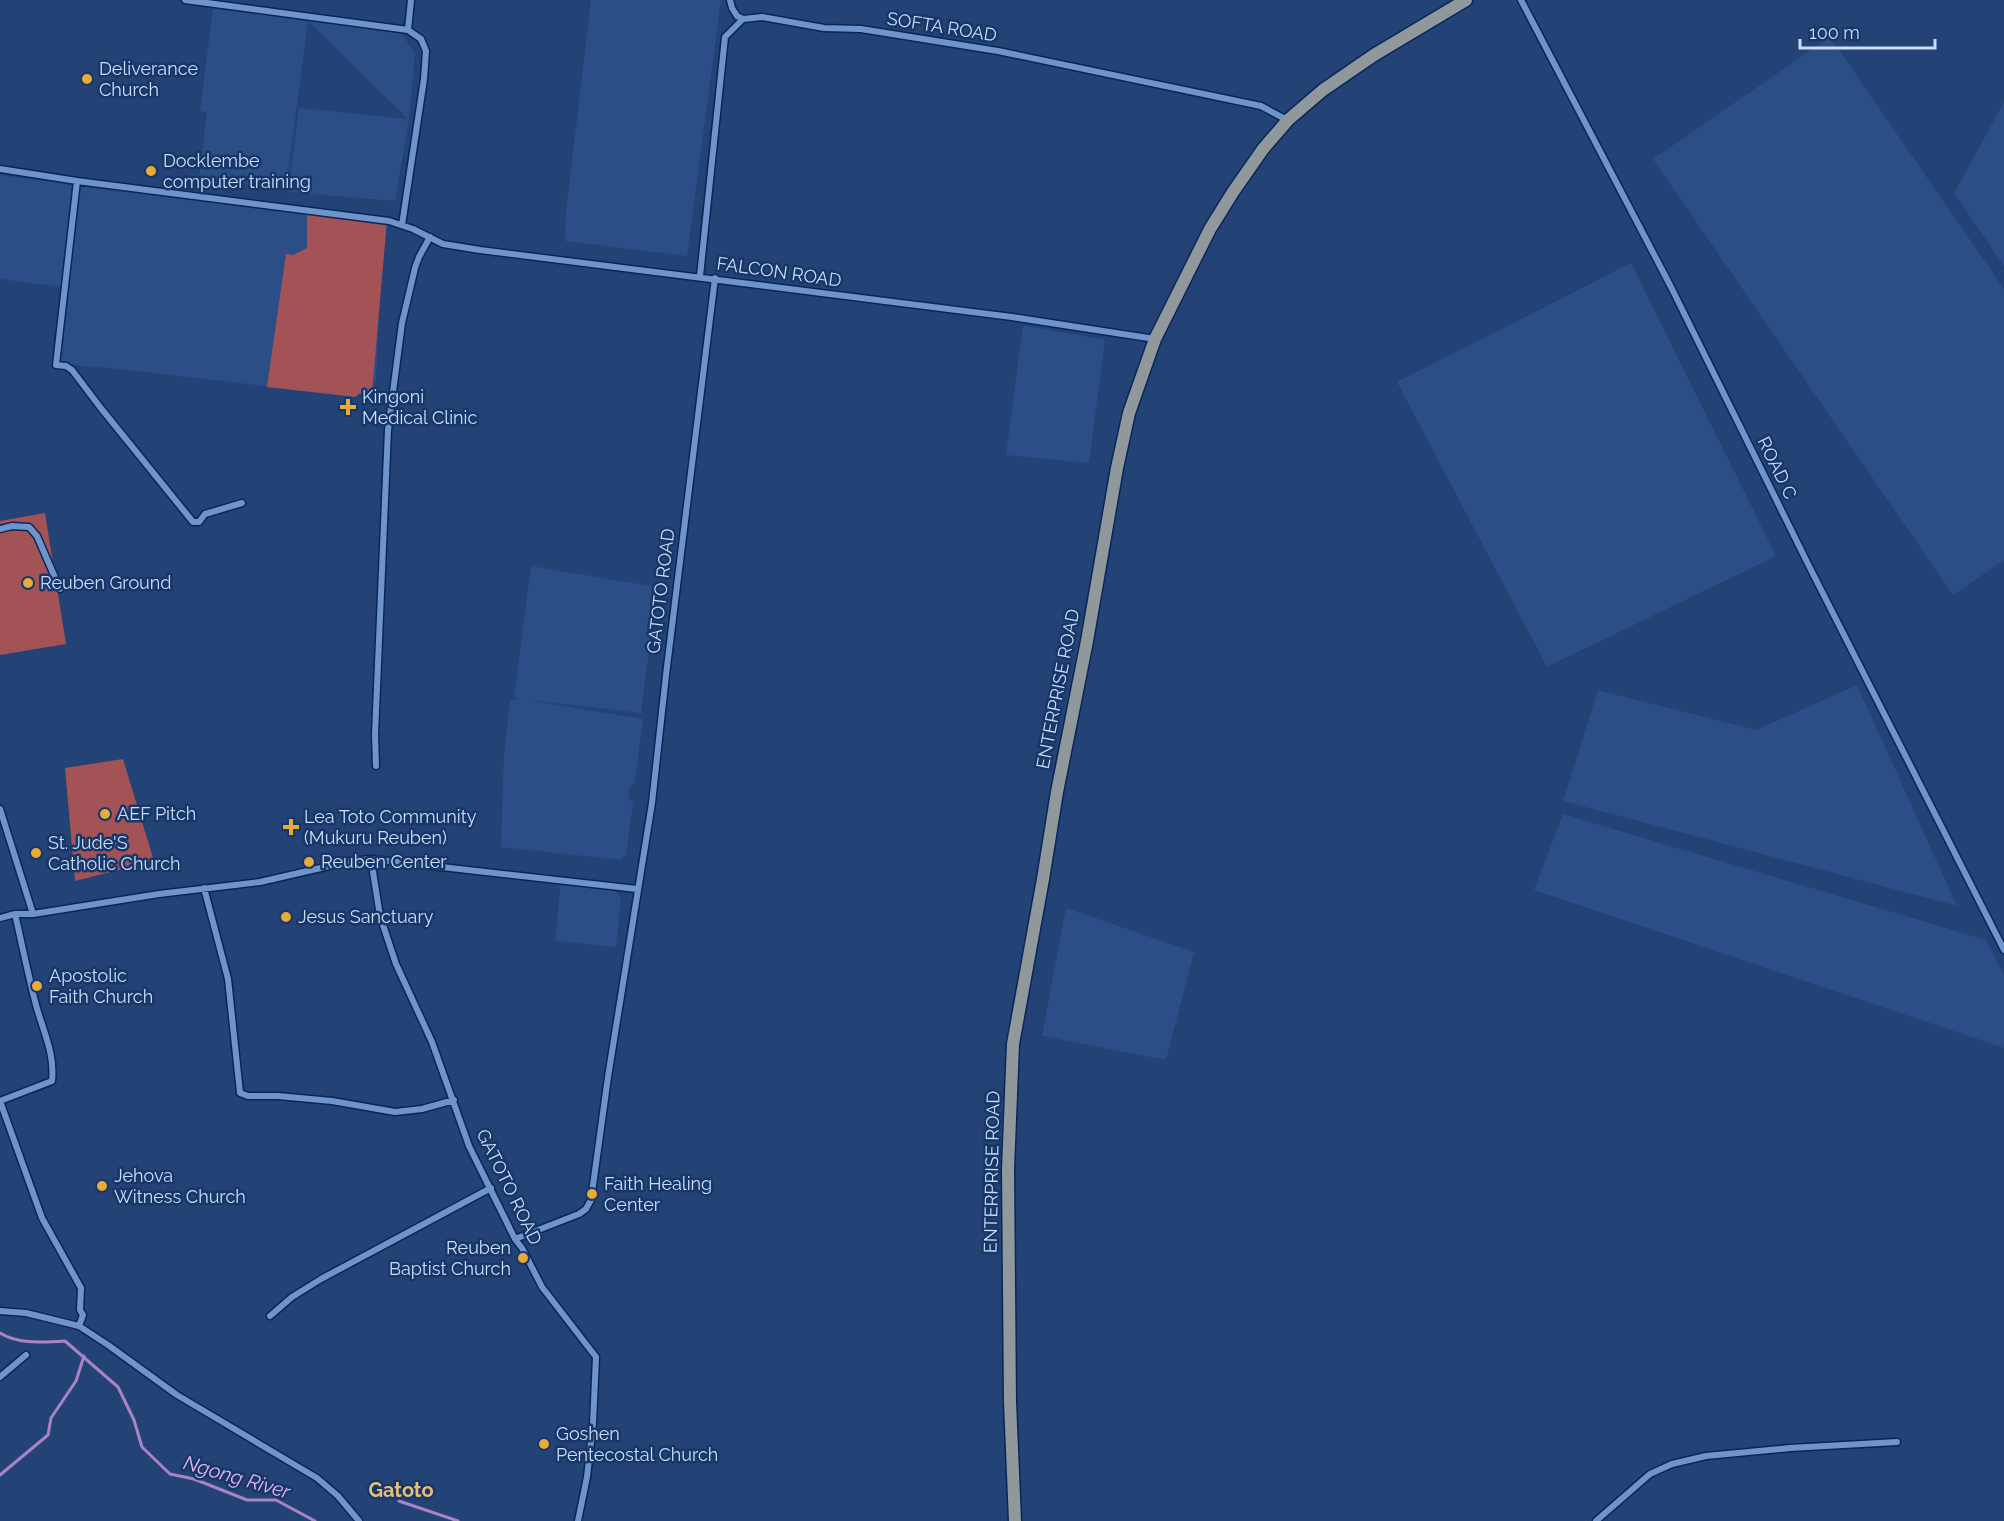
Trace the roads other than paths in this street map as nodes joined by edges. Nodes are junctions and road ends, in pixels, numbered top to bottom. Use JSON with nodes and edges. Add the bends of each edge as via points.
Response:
{"nodes":[{"id":1,"x":185,"y":0,"type":"edge"},
{"id":2,"x":411,"y":0,"type":"edge"},
{"id":3,"x":730,"y":0,"type":"edge"},
{"id":4,"x":1466,"y":0,"type":"edge"},
{"id":5,"x":1521,"y":0,"type":"edge"},
{"id":6,"x":743,"y":19,"type":"junction"},
{"id":7,"x":408,"y":30,"type":"junction"},
{"id":8,"x":1288,"y":120,"type":"junction"},
{"id":9,"x":0,"y":170,"type":"edge"},
{"id":10,"x":77,"y":182,"type":"junction"},
{"id":11,"x":402,"y":225,"type":"junction"},
{"id":12,"x":430,"y":237,"type":"junction"},
{"id":13,"x":700,"y":276,"type":"junction"},
{"id":14,"x":716,"y":278,"type":"junction"},
{"id":15,"x":1155,"y":339,"type":"junction"},
{"id":16,"x":242,"y":503,"type":"dead end"},
{"id":17,"x":0,"y":529,"type":"edge"},
{"id":18,"x":60,"y":589,"type":"dead end"},
{"id":19,"x":376,"y":766,"type":"dead end"},
{"id":20,"x":0,"y":809,"type":"edge"},
{"id":21,"x":371,"y":859,"type":"junction"},
{"id":22,"x":204,"y":888,"type":"junction"},
{"id":23,"x":637,"y":889,"type":"junction"},
{"id":24,"x":15,"y":914,"type":"junction"},
{"id":25,"x":33,"y":914,"type":"junction"},
{"id":26,"x":0,"y":918,"type":"edge"},
{"id":27,"x":2004,"y":950,"type":"edge"},
{"id":28,"x":454,"y":1100,"type":"junction"},
{"id":29,"x":0,"y":1101,"type":"edge"},
{"id":30,"x":492,"y":1188,"type":"junction"},
{"id":31,"x":515,"y":1239,"type":"junction"},
{"id":32,"x":0,"y":1311,"type":"edge"},
{"id":33,"x":270,"y":1316,"type":"dead end"},
{"id":34,"x":79,"y":1326,"type":"junction"},
{"id":35,"x":26,"y":1355,"type":"dead end"},
{"id":36,"x":0,"y":1377,"type":"edge"},
{"id":37,"x":1898,"y":1442,"type":"dead end"},
{"id":38,"x":359,"y":1521,"type":"edge"},
{"id":39,"x":578,"y":1521,"type":"edge"},
{"id":40,"x":1015,"y":1521,"type":"edge"},
{"id":41,"x":1596,"y":1521,"type":"edge"}],
"edges":[{"from":1,"to":7,"type":"street"},
{"from":2,"to":7,"type":"street"},
{"from":3,"to":6,"type":"street","via":[[736,16]]},
{"from":4,"to":8,"type":"main road","name":"ENTERPRISE ROAD","via":[[1374,55]]},
{"from":5,"to":27,"type":"street","name":"ROAD C"},
{"from":6,"to":8,"type":"street","name":"SOFTA ROAD","via":[[762,17],[861,29],[998,51],[1262,106]]},
{"from":6,"to":13,"type":"street","via":[[725,37]]},
{"from":7,"to":11,"type":"street","via":[[424,43],[425,68]]},
{"from":8,"to":15,"type":"main road","name":"ENTERPRISE ROAD","via":[[1263,149],[1210,229]]},
{"from":9,"to":10,"type":"street","name":"FALCON ROAD"},
{"from":10,"to":11,"type":"street","name":"FALCON ROAD"},
{"from":10,"to":16,"type":"street","via":[[56,365],[72,370],[193,522],[199,522],[205,514]]},
{"from":11,"to":12,"type":"street","name":"FALCON ROAD"},
{"from":12,"to":13,"type":"street","name":"FALCON ROAD","via":[[443,244],[480,250]]},
{"from":12,"to":19,"type":"street","via":[[418,257],[402,324],[388,430]]},
{"from":13,"to":14,"type":"street","name":"FALCON ROAD"},
{"from":14,"to":15,"type":"street","name":"FALCON ROAD","via":[[1012,316]]},
{"from":14,"to":23,"type":"street","name":"GATOTO ROAD","via":[[652,803]]},
{"from":15,"to":40,"type":"main road","name":"ENTERPRISE ROAD","via":[[1129,414],[1117,468],[1013,1044],[1008,1169]]},
{"from":17,"to":18,"type":"street","via":[[29,527],[37,536]]},
{"from":20,"to":25,"type":"street"},
{"from":21,"to":22,"type":"street","via":[[260,882]]},
{"from":21,"to":23,"type":"street"},
{"from":21,"to":28,"type":"street","name":"GATOTO ROAD","via":[[380,916]]},
{"from":22,"to":25,"type":"street"},
{"from":22,"to":28,"type":"street","via":[[228,979],[240,1093],[332,1101],[395,1112],[422,1110]]},
{"from":23,"to":31,"type":"street","name":"GATOTO ROAD","via":[[591,1200],[579,1214]]},
{"from":24,"to":25,"type":"street"},
{"from":24,"to":26,"type":"street"},
{"from":24,"to":29,"type":"street","via":[[35,1004],[50,1046],[53,1074],[52,1081]]},
{"from":28,"to":30,"type":"street","name":"GATOTO ROAD","via":[[469,1146]]},
{"from":29,"to":34,"type":"street","via":[[42,1218],[81,1288],[83,1315]]},
{"from":30,"to":31,"type":"street","name":"GATOTO ROAD"},
{"from":30,"to":33,"type":"street","via":[[321,1280]]},
{"from":31,"to":39,"type":"street","name":"GATOTO ROAD","via":[[543,1287],[596,1357],[594,1416]]},
{"from":32,"to":34,"type":"street"},
{"from":34,"to":38,"type":"street","via":[[177,1395],[317,1478]]},
{"from":35,"to":36,"type":"street"},
{"from":37,"to":41,"type":"street","via":[[1706,1456],[1672,1464],[1650,1474]]}]}
